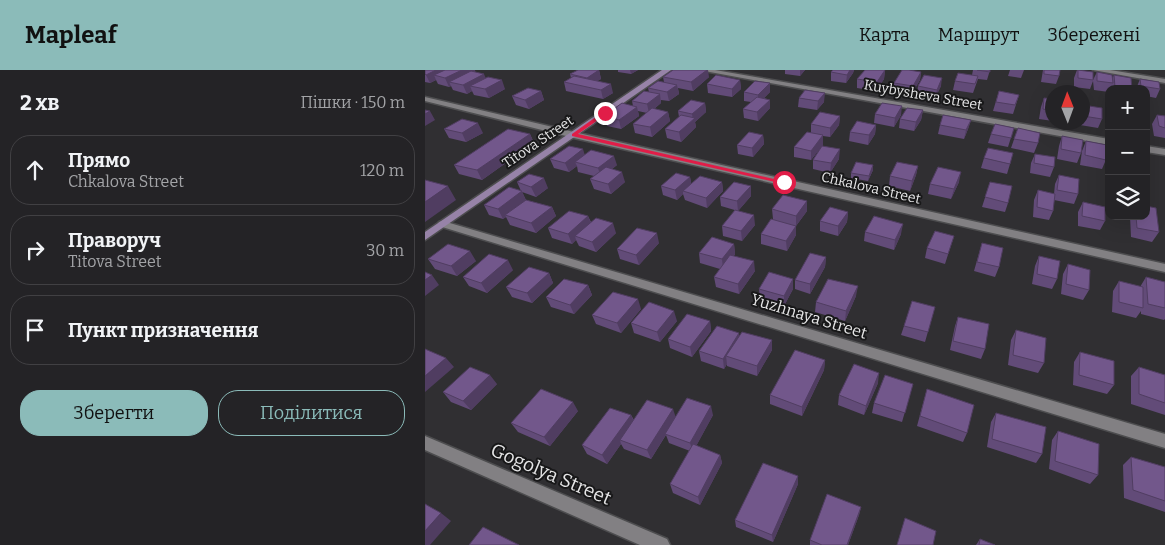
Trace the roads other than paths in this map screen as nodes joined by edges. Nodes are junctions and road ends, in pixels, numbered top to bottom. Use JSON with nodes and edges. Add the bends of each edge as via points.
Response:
{"nodes":[{"id":1,"x":667,"y":70,"type":"edge"},
{"id":2,"x":703,"y":70,"type":"edge"},
{"id":3,"x":1097,"y":70,"type":"edge"},
{"id":4,"x":1165,"y":81,"type":"edge"},
{"id":5,"x":425,"y":98,"type":"edge"},
{"id":6,"x":574,"y":135,"type":"junction"},
{"id":7,"x":1105,"y":141,"type":"edge"},
{"id":8,"x":1150,"y":150,"type":"edge"},
{"id":9,"x":1165,"y":152,"type":"edge"},
{"id":10,"x":443,"y":224,"type":"junction"},
{"id":11,"x":425,"y":237,"type":"edge"},
{"id":12,"x":1165,"y":268,"type":"edge"},
{"id":13,"x":1165,"y":441,"type":"edge"},
{"id":14,"x":425,"y":443,"type":"edge"},
{"id":15,"x":661,"y":545,"type":"edge"}],
"edges":[{"from":1,"to":6,"type":"main road","name":"Titova Street"},
{"from":2,"to":7,"type":"street","name":"Kuybysheva Street"},
{"from":3,"to":4,"type":"street"},
{"from":5,"to":6,"type":"street","name":"Chkalova Street"},
{"from":6,"to":10,"type":"main road","name":"Titova Street"},
{"from":6,"to":12,"type":"street","name":"Chkalova Street"},
{"from":8,"to":9,"type":"street"},
{"from":10,"to":11,"type":"main road","name":"Titova Street"},
{"from":10,"to":13,"type":"street","name":"Yuzhnaya Street"},
{"from":14,"to":15,"type":"street","name":"Gogolya Street"}]}
